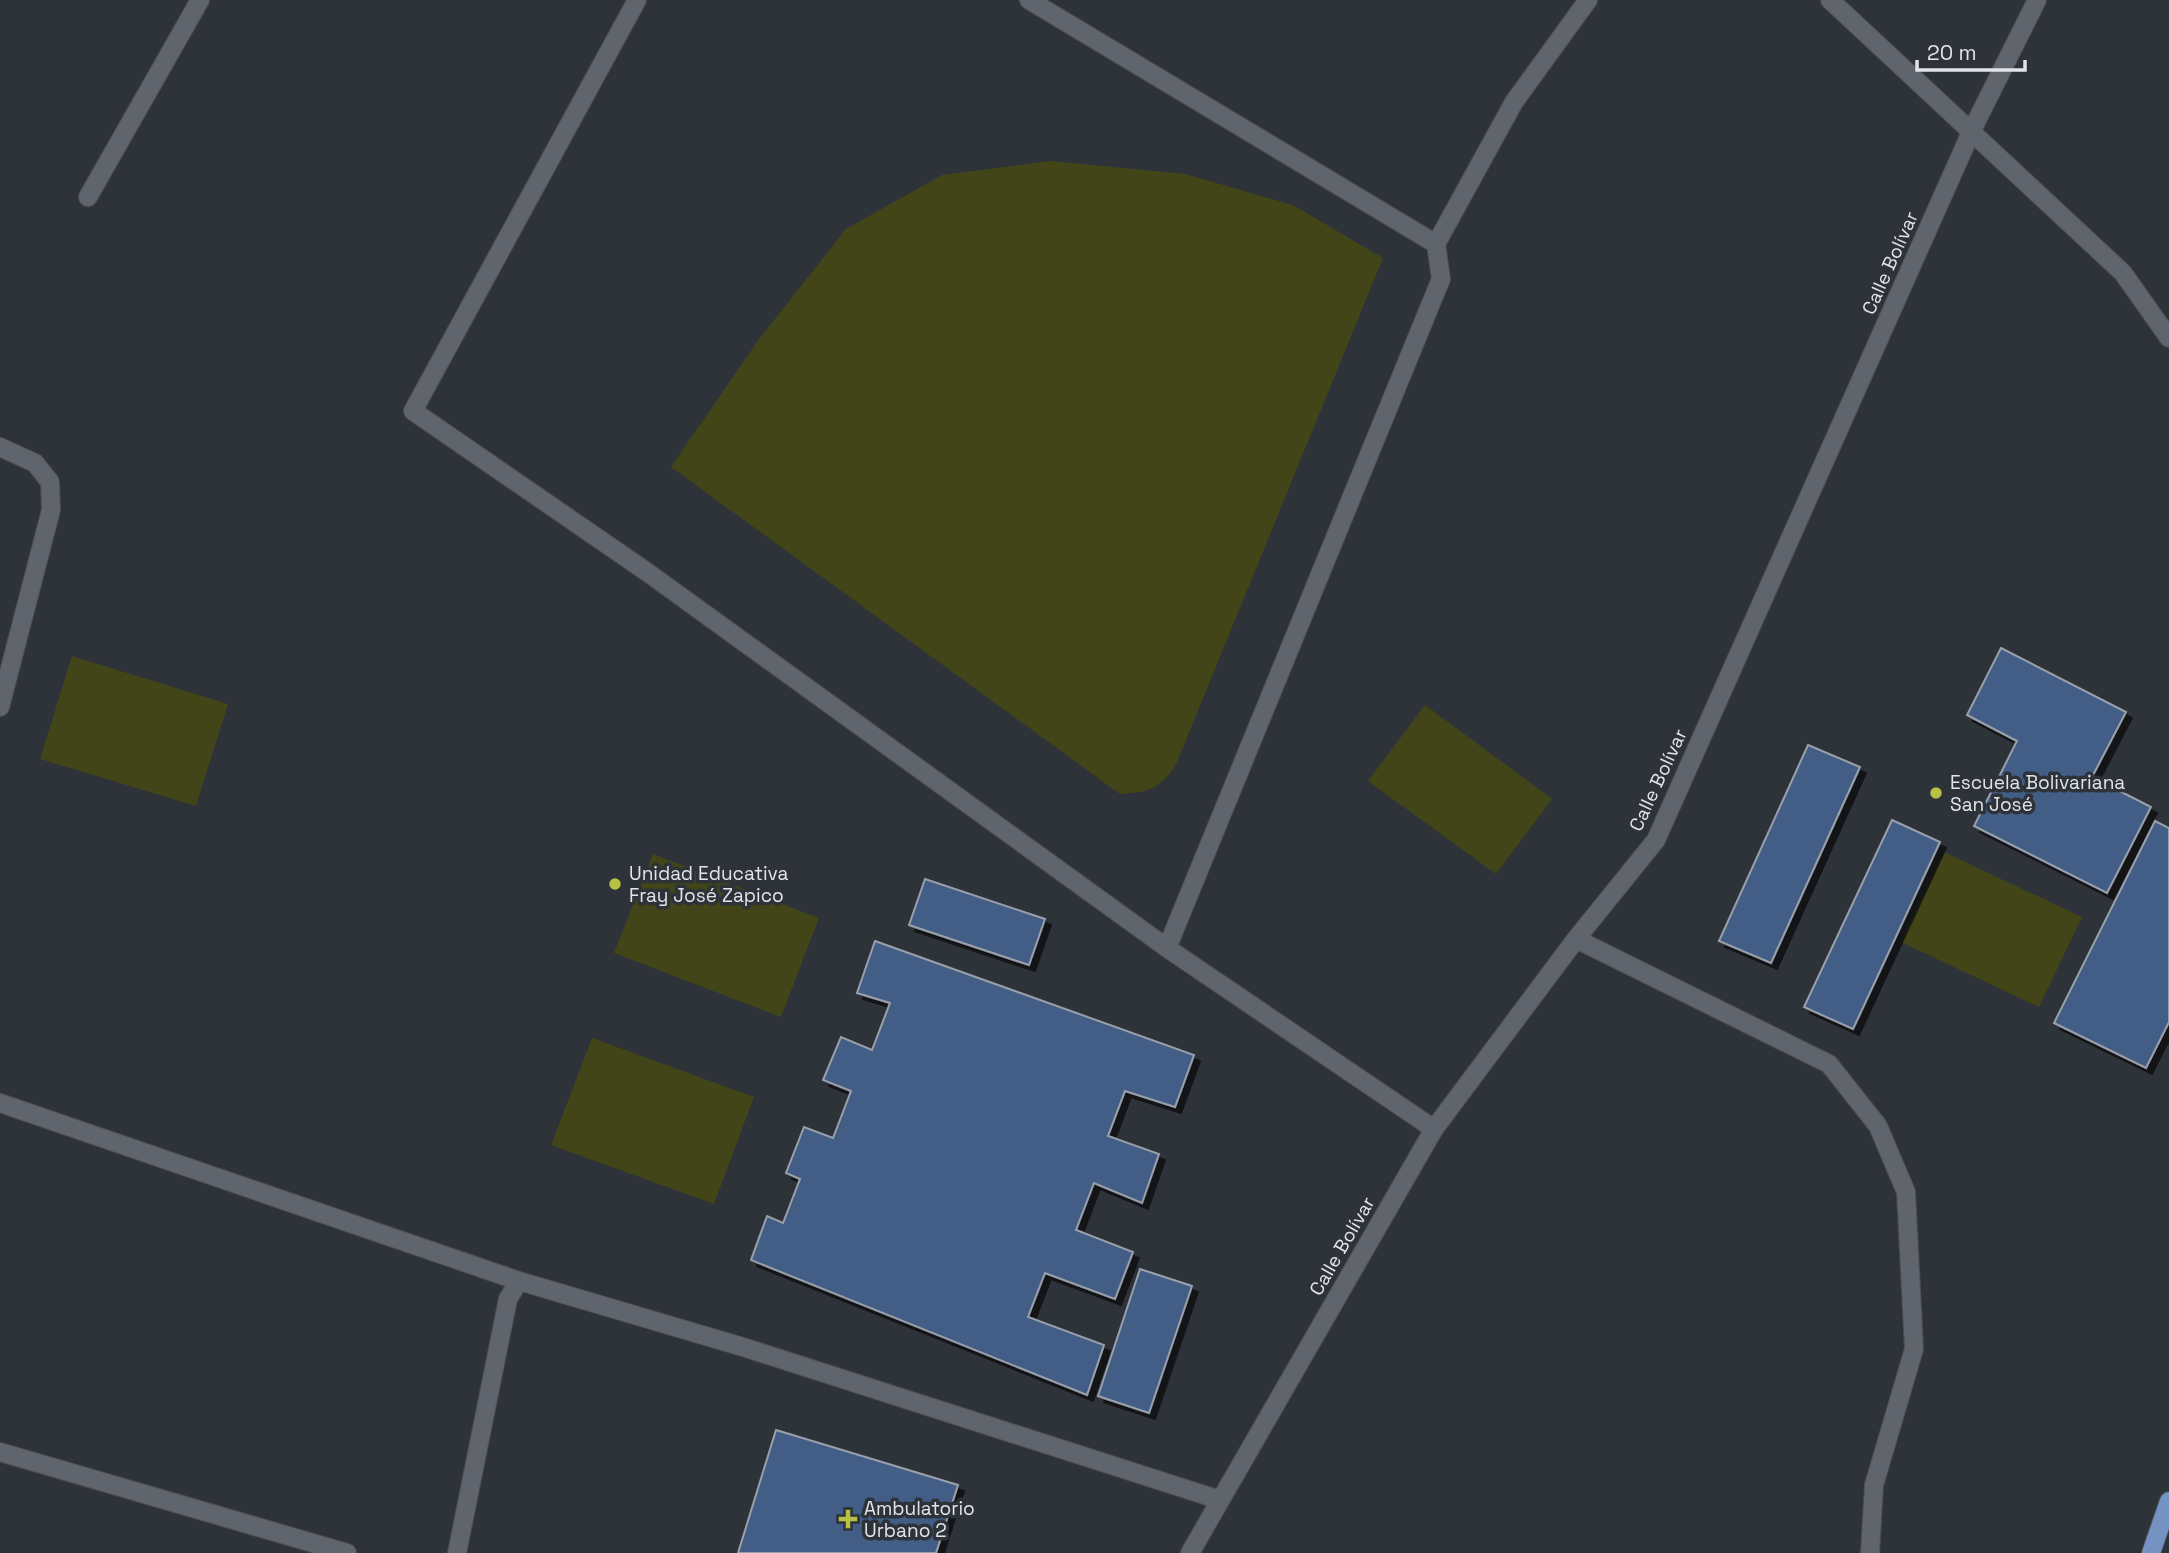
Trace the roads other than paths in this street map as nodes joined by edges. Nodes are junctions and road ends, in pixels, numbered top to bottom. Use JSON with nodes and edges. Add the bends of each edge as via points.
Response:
{"nodes":[{"id":1,"x":200,"y":0,"type":"edge"},
{"id":2,"x":637,"y":0,"type":"edge"},
{"id":3,"x":1029,"y":0,"type":"edge"},
{"id":4,"x":1588,"y":0,"type":"edge"},
{"id":5,"x":1830,"y":0,"type":"edge"},
{"id":6,"x":2037,"y":0,"type":"edge"},
{"id":7,"x":1972,"y":130,"type":"junction"},
{"id":8,"x":88,"y":197,"type":"dead end"},
{"id":9,"x":1436,"y":244,"type":"junction"},
{"id":10,"x":2169,"y":338,"type":"edge"},
{"id":11,"x":0,"y":447,"type":"edge"},
{"id":12,"x":0,"y":706,"type":"edge"},
{"id":13,"x":1576,"y":939,"type":"junction"},
{"id":14,"x":1167,"y":948,"type":"junction"},
{"id":15,"x":0,"y":1103,"type":"edge"},
{"id":16,"x":1434,"y":1129,"type":"junction"},
{"id":17,"x":519,"y":1281,"type":"junction"},
{"id":18,"x":0,"y":1452,"type":"edge"},
{"id":19,"x":1220,"y":1500,"type":"junction"},
{"id":20,"x":2169,"y":1501,"type":"edge"},
{"id":21,"x":347,"y":1553,"type":"edge"},
{"id":22,"x":457,"y":1553,"type":"edge"},
{"id":23,"x":1190,"y":1553,"type":"edge"},
{"id":24,"x":1870,"y":1553,"type":"edge"},
{"id":25,"x":2151,"y":1553,"type":"edge"}],
"edges":[{"from":1,"to":8,"type":"street"},
{"from":2,"to":14,"type":"street","via":[[413,411],[647,572]]},
{"from":3,"to":9,"type":"street"},
{"from":4,"to":9,"type":"street","via":[[1514,102]]},
{"from":5,"to":7,"type":"street"},
{"from":6,"to":7,"type":"street","name":"Calle Bolívar"},
{"from":7,"to":10,"type":"street","via":[[2123,273]]},
{"from":7,"to":13,"type":"street","name":"Calle Bolívar","via":[[1656,840]]},
{"from":9,"to":14,"type":"street","via":[[1441,279]]},
{"from":11,"to":12,"type":"street","via":[[35,463],[50,482],[51,510]]},
{"from":13,"to":16,"type":"street","name":"Calle Bolívar"},
{"from":13,"to":24,"type":"street","via":[[1829,1064],[1878,1126],[1906,1192],[1914,1349],[1874,1485]]},
{"from":14,"to":16,"type":"street"},
{"from":15,"to":17,"type":"street"},
{"from":16,"to":19,"type":"street","name":"Calle Bolívar"},
{"from":17,"to":19,"type":"street","via":[[743,1347]]},
{"from":17,"to":22,"type":"street","via":[[508,1299]]},
{"from":18,"to":21,"type":"street"},
{"from":19,"to":23,"type":"street","name":"Calle Bolívar"},
{"from":20,"to":25,"type":"main road"}]}
